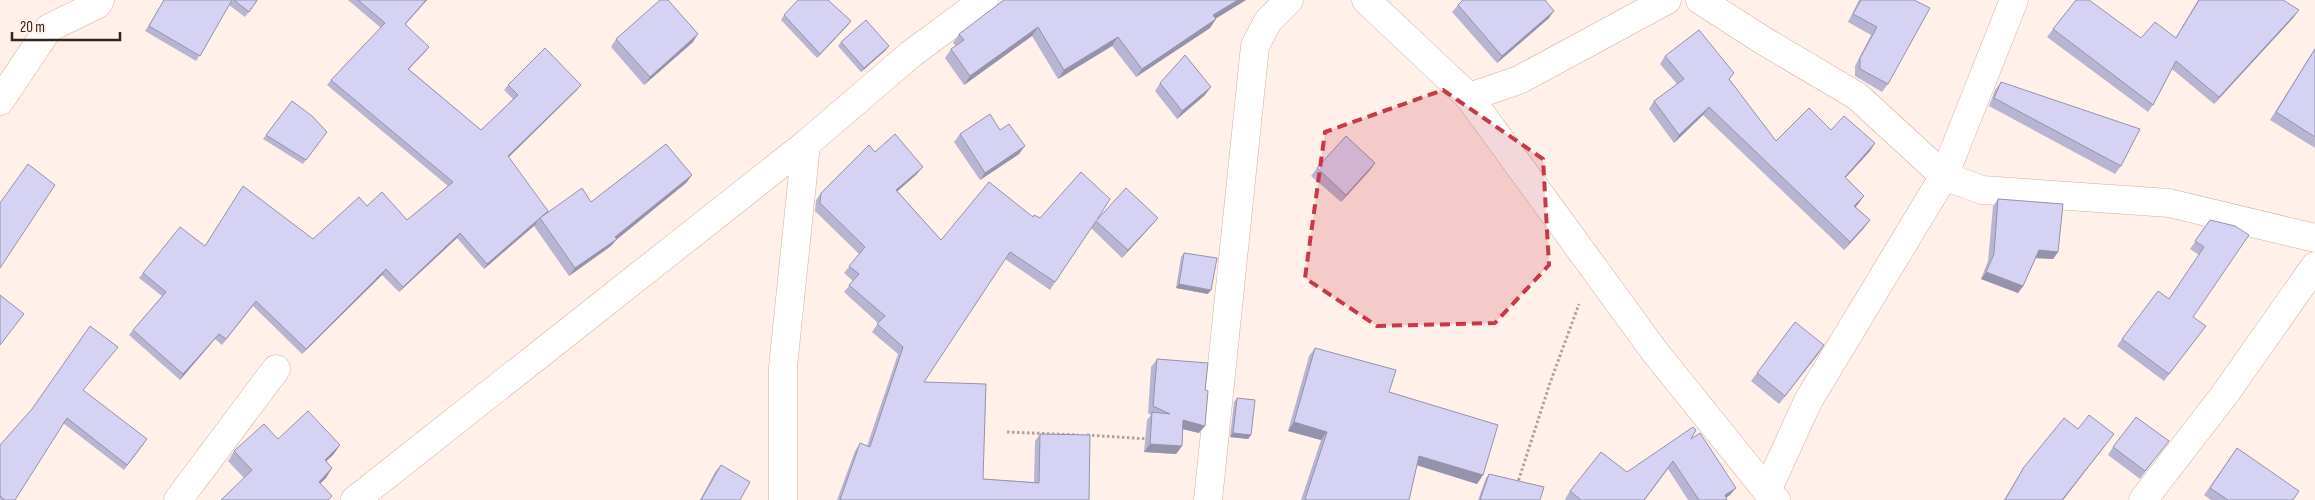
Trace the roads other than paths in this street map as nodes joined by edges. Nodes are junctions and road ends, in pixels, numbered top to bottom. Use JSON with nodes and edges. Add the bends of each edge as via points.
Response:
{"nodes":[{"id":1,"x":100,"y":0,"type":"edge"},
{"id":2,"x":984,"y":0,"type":"edge"},
{"id":3,"x":1289,"y":0,"type":"edge"},
{"id":4,"x":1366,"y":0,"type":"edge"},
{"id":5,"x":1667,"y":0,"type":"edge"},
{"id":6,"x":1700,"y":0,"type":"edge"},
{"id":7,"x":2014,"y":0,"type":"edge"},
{"id":8,"x":1469,"y":97,"type":"junction"},
{"id":9,"x":0,"y":101,"type":"edge"},
{"id":10,"x":806,"y":144,"type":"junction"},
{"id":11,"x":1944,"y":176,"type":"junction"},
{"id":12,"x":2315,"y":238,"type":"edge"},
{"id":13,"x":2315,"y":266,"type":"edge"},
{"id":14,"x":276,"y":369,"type":"dead end"},
{"id":15,"x":192,"y":495,"type":"edge"},
{"id":16,"x":1771,"y":496,"type":"edge"},
{"id":17,"x":355,"y":500,"type":"edge"},
{"id":18,"x":783,"y":500,"type":"edge"},
{"id":19,"x":1208,"y":500,"type":"edge"},
{"id":20,"x":2144,"y":500,"type":"edge"}],
"edges":[{"from":1,"to":9,"type":"street","via":[[98,4],[49,28]]},
{"from":2,"to":10,"type":"street","via":[[911,54]]},
{"from":3,"to":19,"type":"street","via":[[1268,21],[1255,46]]},
{"from":4,"to":8,"type":"street"},
{"from":5,"to":8,"type":"street","via":[[1519,80]]},
{"from":6,"to":11,"type":"street","via":[[1857,96]]},
{"from":7,"to":11,"type":"street"},
{"from":8,"to":16,"type":"street","via":[[1655,352]]},
{"from":10,"to":17,"type":"street"},
{"from":10,"to":18,"type":"street","via":[[783,367]]},
{"from":11,"to":12,"type":"street","via":[[1982,190],[2169,203]]},
{"from":11,"to":16,"type":"street","via":[[1808,401]]},
{"from":13,"to":20,"type":"street","via":[[2225,394]]},
{"from":14,"to":15,"type":"street"}]}
